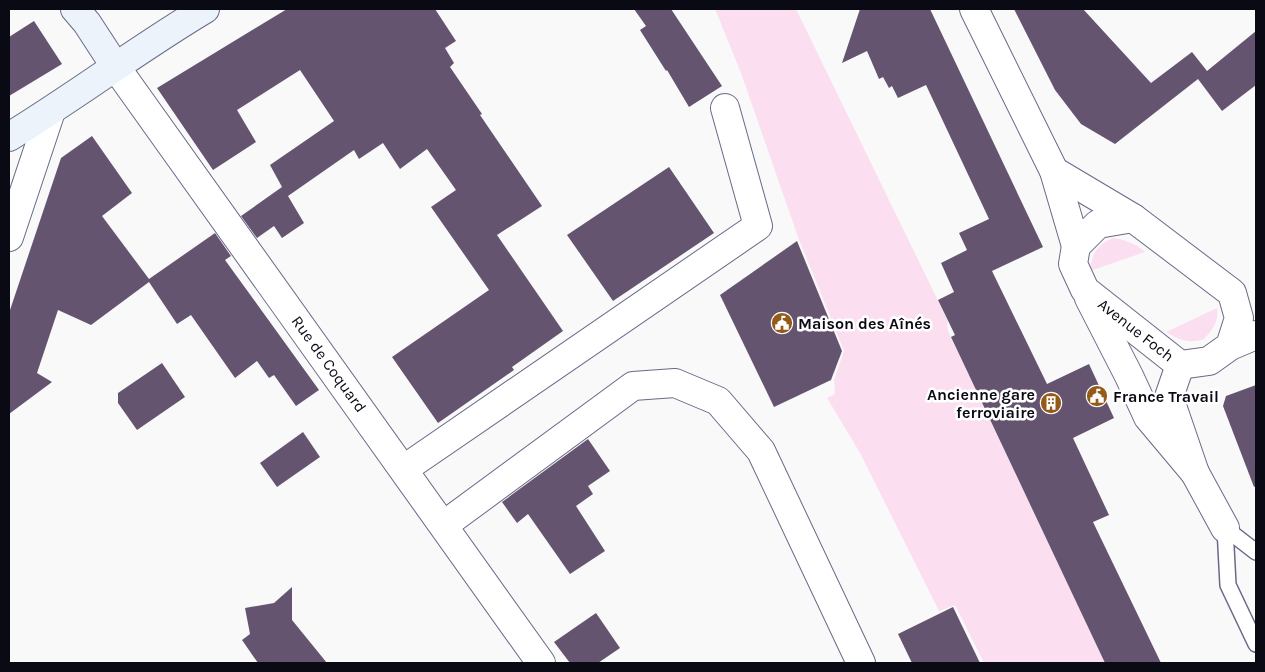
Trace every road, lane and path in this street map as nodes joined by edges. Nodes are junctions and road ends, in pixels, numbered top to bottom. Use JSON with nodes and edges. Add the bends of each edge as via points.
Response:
{"nodes":[{"id":1,"x":75,"y":9,"type":"edge"},
{"id":2,"x":205,"y":9,"type":"edge"},
{"id":3,"x":974,"y":9,"type":"edge"},
{"id":4,"x":115,"y":66,"type":"junction"},
{"id":5,"x":725,"y":108,"type":"dead end"},
{"id":6,"x":51,"y":111,"type":"junction"},
{"id":7,"x":9,"y":137,"type":"edge"},
{"id":8,"x":1054,"y":171,"type":"junction"},
{"id":9,"x":1134,"y":218,"type":"junction"},
{"id":10,"x":9,"y":237,"type":"edge"},
{"id":11,"x":1076,"y":246,"type":"junction"},
{"id":12,"x":1085,"y":290,"type":"junction"},
{"id":13,"x":1244,"y":294,"type":"edge"},
{"id":14,"x":1256,"y":335,"type":"edge"},
{"id":15,"x":1230,"y":346,"type":"junction"},
{"id":16,"x":1180,"y":365,"type":"junction"},
{"id":17,"x":404,"y":469,"type":"junction"},
{"id":18,"x":1195,"y":473,"type":"junction"},
{"id":19,"x":444,"y":525,"type":"junction"},
{"id":20,"x":1225,"y":528,"type":"junction"},
{"id":21,"x":1256,"y":552,"type":"edge"},
{"id":22,"x":1256,"y":644,"type":"edge"},
{"id":23,"x":541,"y":663,"type":"edge"},
{"id":24,"x":861,"y":663,"type":"edge"}],
"edges":[{"from":1,"to":4,"type":"main road"},
{"from":2,"to":4,"type":"main road"},
{"from":3,"to":8,"type":"street","name":"Avenue Foch"},
{"from":4,"to":6,"type":"main road"},
{"from":4,"to":17,"type":"street","name":"Rue de Coquard"},
{"from":5,"to":17,"type":"street","via":[[758,226]]},
{"from":6,"to":7,"type":"main road"},
{"from":6,"to":10,"type":"street"},
{"from":8,"to":9,"type":"street"},
{"from":8,"to":11,"type":"street","name":"Avenue Foch"},
{"from":9,"to":11,"type":"street","via":[[1098,224]]},
{"from":9,"to":13,"type":"street"},
{"from":11,"to":12,"type":"street","name":"Avenue Foch","via":[[1073,264]]},
{"from":12,"to":16,"type":"street","name":"Avenue Foch"},
{"from":12,"to":18,"type":"street","via":[[1148,417]]},
{"from":13,"to":15,"type":"street"},
{"from":14,"to":15,"type":"street","name":"Avenue Foch"},
{"from":15,"to":16,"type":"street","name":"Avenue Foch","via":[[1209,361]]},
{"from":16,"to":18,"type":"street","via":[[1169,397]]},
{"from":17,"to":19,"type":"street","name":"Rue de Coquard"},
{"from":18,"to":20,"type":"street"},
{"from":19,"to":23,"type":"street","name":"Rue de Coquard"},
{"from":19,"to":24,"type":"street","via":[[633,386],[675,383],[718,402],[761,450]]},
{"from":20,"to":21,"type":"lane"},
{"from":20,"to":22,"type":"lane","via":[[1228,585]]}]}
